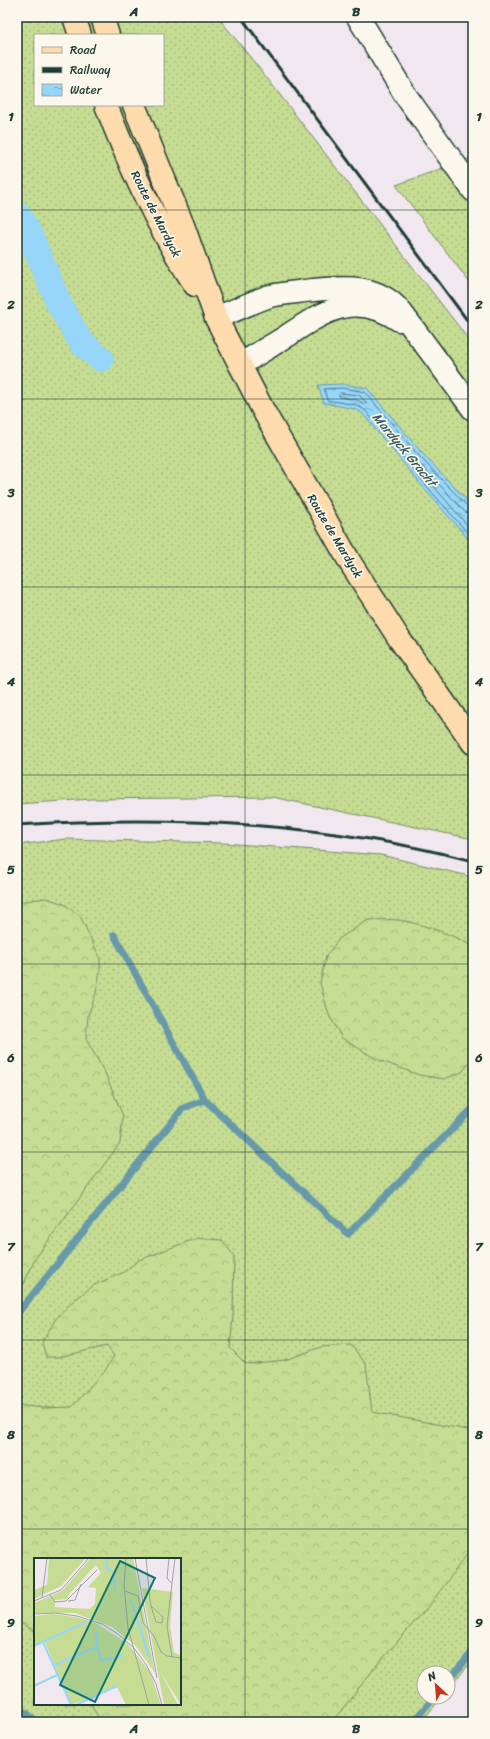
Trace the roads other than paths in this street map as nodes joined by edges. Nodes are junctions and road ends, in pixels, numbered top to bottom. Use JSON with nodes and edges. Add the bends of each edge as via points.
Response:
{"nodes":[{"id":1,"x":74,"y":17,"type":"edge"},
{"id":2,"x":102,"y":17,"type":"edge"},
{"id":3,"x":358,"y":17,"type":"edge"},
{"id":4,"x":80,"y":34,"type":"edge"},
{"id":5,"x":108,"y":34,"type":"edge"},
{"id":6,"x":106,"y":106,"type":"edge"},
{"id":7,"x":134,"y":106,"type":"edge"},
{"id":8,"x":473,"y":190,"type":"edge"},
{"id":9,"x":216,"y":318,"type":"junction"},
{"id":10,"x":419,"y":336,"type":"junction"},
{"id":11,"x":240,"y":365,"type":"junction"},
{"id":12,"x":473,"y":409,"type":"edge"},
{"id":13,"x":473,"y":743,"type":"edge"}],
"edges":[{"from":1,"to":4,"type":"main road"},
{"from":2,"to":5,"type":"main road"},
{"from":3,"to":8,"type":"street","via":[[406,96]]},
{"from":6,"to":9,"type":"main road","name":"Route de Mardyck","via":[[171,245]]},
{"from":7,"to":9,"type":"main road","name":"Route de Mardyck","via":[[184,228]]},
{"from":9,"to":10,"type":"street","via":[[279,294],[351,287],[368,290],[390,300]]},
{"from":9,"to":11,"type":"main road","name":"Route de Mardyck"},
{"from":10,"to":11,"type":"street","via":[[383,311],[365,306],[347,306],[321,314]]},
{"from":10,"to":12,"type":"street"},
{"from":11,"to":13,"type":"main road","name":"Route de Mardyck","via":[[284,448],[351,564]]}]}
